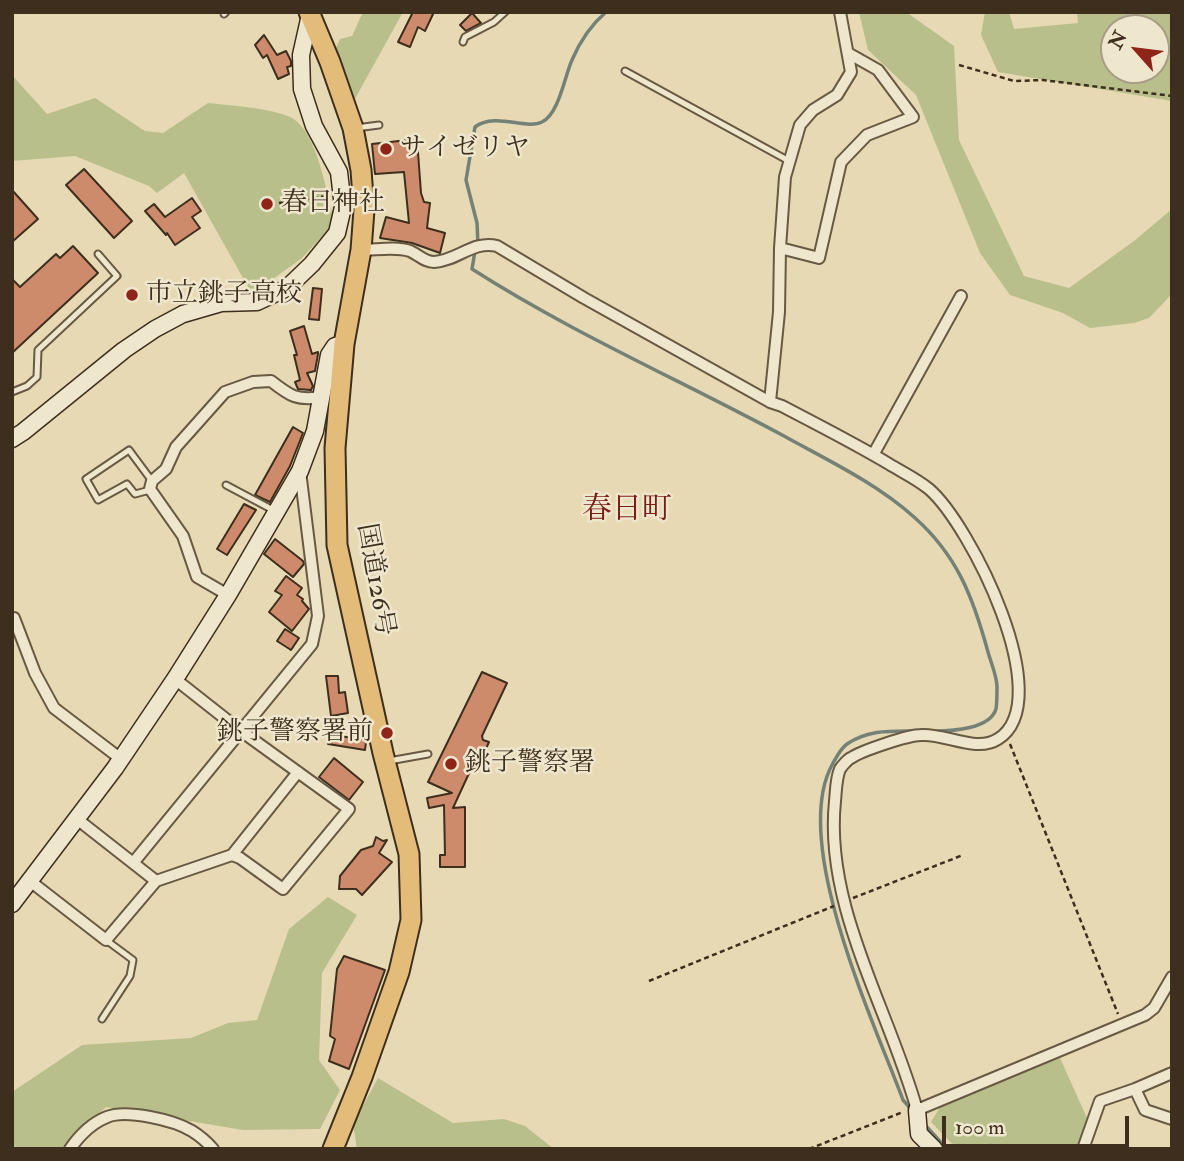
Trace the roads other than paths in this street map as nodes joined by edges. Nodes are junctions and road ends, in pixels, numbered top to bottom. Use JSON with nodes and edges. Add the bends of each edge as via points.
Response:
{"nodes":[{"id":1,"x":505,"y":12,"type":"edge"},
{"id":2,"x":840,"y":12,"type":"edge"},
{"id":3,"x":309,"y":14,"type":"edge"},
{"id":4,"x":463,"y":42,"type":"dead end"},
{"id":5,"x":848,"y":53,"type":"junction"},
{"id":6,"x":625,"y":71,"type":"dead end"},
{"id":7,"x":379,"y":125,"type":"dead end"},
{"id":8,"x":353,"y":128,"type":"junction"},
{"id":9,"x":789,"y":161,"type":"junction"},
{"id":10,"x":780,"y":248,"type":"junction"},
{"id":11,"x":361,"y":250,"type":"junction"},
{"id":12,"x":98,"y":254,"type":"dead end"},
{"id":13,"x":961,"y":296,"type":"dead end"},
{"id":14,"x":344,"y":344,"type":"junction"},
{"id":15,"x":12,"y":391,"type":"edge"},
{"id":16,"x":322,"y":397,"type":"junction"},
{"id":17,"x":769,"y":402,"type":"junction"},
{"id":18,"x":12,"y":439,"type":"edge"},
{"id":19,"x":873,"y":454,"type":"junction"},
{"id":20,"x":300,"y":471,"type":"junction"},
{"id":21,"x":151,"y":485,"type":"junction"},
{"id":22,"x":226,"y":485,"type":"dead end"},
{"id":23,"x":276,"y":512,"type":"junction"},
{"id":24,"x":228,"y":595,"type":"junction"},
{"id":25,"x":14,"y":618,"type":"edge"},
{"id":26,"x":175,"y":679,"type":"junction"},
{"id":27,"x":241,"y":731,"type":"junction"},
{"id":28,"x":428,"y":754,"type":"dead end"},
{"id":29,"x":121,"y":759,"type":"junction"},
{"id":30,"x":386,"y":762,"type":"junction"},
{"id":31,"x":298,"y":772,"type":"junction"},
{"id":32,"x":77,"y":819,"type":"junction"},
{"id":33,"x":232,"y":855,"type":"junction"},
{"id":34,"x":133,"y":863,"type":"junction"},
{"id":35,"x":30,"y":881,"type":"junction"},
{"id":36,"x":156,"y":881,"type":"junction"},
{"id":37,"x":12,"y":904,"type":"edge"},
{"id":38,"x":106,"y":940,"type":"junction"},
{"id":39,"x":1172,"y":977,"type":"edge"},
{"id":40,"x":102,"y":1019,"type":"dead end"},
{"id":41,"x":1172,"y":1073,"type":"edge"},
{"id":42,"x":1135,"y":1089,"type":"junction"},
{"id":43,"x":917,"y":1110,"type":"junction"},
{"id":44,"x":1172,"y":1119,"type":"edge"},
{"id":45,"x":69,"y":1149,"type":"edge"},
{"id":46,"x":213,"y":1149,"type":"edge"},
{"id":47,"x":333,"y":1149,"type":"edge"},
{"id":48,"x":934,"y":1149,"type":"edge"},
{"id":49,"x":1083,"y":1149,"type":"edge"}],
"edges":[{"from":1,"to":4,"type":"lane"},
{"from":2,"to":5,"type":"street"},
{"from":3,"to":8,"type":"highway","name":"国道126号"},
{"from":3,"to":18,"type":"street","via":[[301,55],[302,89],[314,126],[339,172],[343,207],[337,233],[287,288],[257,302],[221,303],[183,314],[155,329]]},
{"from":5,"to":9,"type":"street","via":[[851,72],[837,95],[800,125]]},
{"from":5,"to":10,"type":"street","via":[[878,70],[913,117],[867,135],[841,162],[820,258]]},
{"from":6,"to":9,"type":"lane"},
{"from":7,"to":8,"type":"lane"},
{"from":8,"to":11,"type":"highway","name":"国道126号","via":[[363,191]]},
{"from":9,"to":10,"type":"street"},
{"from":10,"to":17,"type":"street","via":[[779,312]]},
{"from":11,"to":14,"type":"highway","name":"国道126号"},
{"from":11,"to":17,"type":"street","via":[[410,251],[432,262],[474,247],[497,246]]},
{"from":12,"to":15,"type":"lane","via":[[117,276],[38,350],[37,377]]},
{"from":13,"to":19,"type":"street"},
{"from":14,"to":16,"type":"street","via":[[335,346],[329,355]]},
{"from":14,"to":30,"type":"highway","name":"国道126号","via":[[335,448],[337,545]]},
{"from":16,"to":20,"type":"street"},
{"from":16,"to":21,"type":"street","via":[[290,397],[271,381],[225,392],[176,447],[166,470]]},
{"from":17,"to":19,"type":"street"},
{"from":19,"to":43,"type":"street","via":[[932,491],[970,543],[986,574],[1019,673],[1013,725],[995,742],[976,744],[922,734],[850,758],[840,770],[832,825],[835,862]]},
{"from":20,"to":23,"type":"street"},
{"from":20,"to":27,"type":"street","via":[[318,616],[312,644]]},
{"from":21,"to":21,"type":"lane","via":[[129,450],[86,479],[98,500],[127,484],[135,494]]},
{"from":21,"to":24,"type":"street","via":[[183,536],[197,577]]},
{"from":22,"to":23,"type":"lane"},
{"from":23,"to":24,"type":"street"},
{"from":24,"to":26,"type":"street"},
{"from":25,"to":29,"type":"street","via":[[34,673],[54,708]]},
{"from":26,"to":27,"type":"street"},
{"from":26,"to":29,"type":"street"},
{"from":27,"to":31,"type":"street"},
{"from":27,"to":34,"type":"street"},
{"from":28,"to":30,"type":"lane"},
{"from":29,"to":32,"type":"street"},
{"from":30,"to":47,"type":"highway","name":"国道126号","via":[[409,854],[411,920],[399,972]]},
{"from":31,"to":33,"type":"street"},
{"from":31,"to":33,"type":"street","via":[[349,809],[283,889]]},
{"from":32,"to":34,"type":"street"},
{"from":32,"to":35,"type":"street"},
{"from":33,"to":36,"type":"street"},
{"from":34,"to":36,"type":"street"},
{"from":35,"to":37,"type":"street"},
{"from":35,"to":38,"type":"street"},
{"from":36,"to":38,"type":"street"},
{"from":38,"to":40,"type":"lane","via":[[133,960],[130,976]]},
{"from":39,"to":43,"type":"street","via":[[1154,1008]]},
{"from":41,"to":42,"type":"street"},
{"from":42,"to":44,"type":"street","via":[[1145,1110]]},
{"from":42,"to":49,"type":"street","via":[[1100,1101]]},
{"from":43,"to":48,"type":"street","via":[[919,1134]]},
{"from":45,"to":46,"type":"street","via":[[96,1123],[123,1114],[191,1130]]}]}
